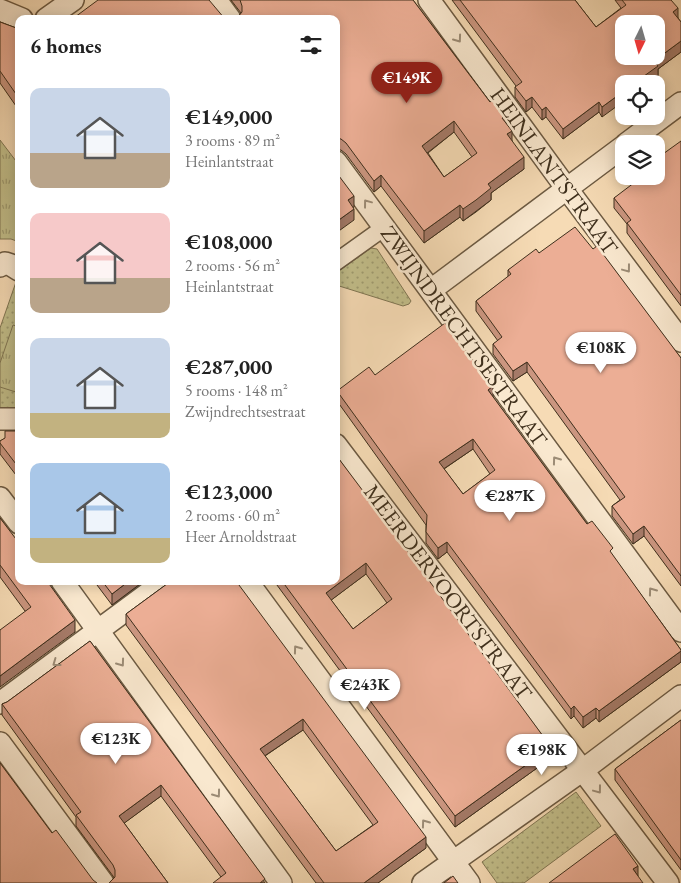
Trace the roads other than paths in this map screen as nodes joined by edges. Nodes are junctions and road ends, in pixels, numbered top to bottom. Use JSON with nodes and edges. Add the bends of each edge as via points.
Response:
{"nodes":[{"id":1,"x":73,"y":0,"type":"edge"},
{"id":2,"x":216,"y":0,"type":"edge"},
{"id":3,"x":429,"y":0,"type":"edge"},
{"id":4,"x":0,"y":10,"type":"edge"},
{"id":5,"x":52,"y":15,"type":"edge"},
{"id":6,"x":227,"y":15,"type":"edge"},
{"id":7,"x":15,"y":16,"type":"edge"},
{"id":8,"x":681,"y":103,"type":"edge"},
{"id":9,"x":638,"y":135,"type":"edge"},
{"id":10,"x":615,"y":152,"type":"edge"},
{"id":11,"x":340,"y":167,"type":"edge"},
{"id":12,"x":566,"y":189,"type":"junction"},
{"id":13,"x":385,"y":227,"type":"junction"},
{"id":14,"x":340,"y":259,"type":"edge"},
{"id":15,"x":0,"y":266,"type":"edge"},
{"id":16,"x":15,"y":268,"type":"edge"},
{"id":17,"x":431,"y":290,"type":"junction"},
{"id":18,"x":681,"y":341,"type":"edge"},
{"id":19,"x":15,"y":418,"type":"edge"},
{"id":20,"x":0,"y":419,"type":"edge"},
{"id":21,"x":340,"y":455,"type":"edge"},
{"id":22,"x":0,"y":498,"type":"edge"},
{"id":23,"x":15,"y":519,"type":"edge"},
{"id":24,"x":65,"y":585,"type":"edge"},
{"id":25,"x":160,"y":585,"type":"edge"},
{"id":26,"x":251,"y":585,"type":"edge"},
{"id":27,"x":98,"y":631,"type":"junction"},
{"id":28,"x":681,"y":631,"type":"edge"},
{"id":29,"x":681,"y":696,"type":"edge"},
{"id":30,"x":0,"y":703,"type":"edge"},
{"id":31,"x":0,"y":743,"type":"edge"},
{"id":32,"x":583,"y":770,"type":"junction"},
{"id":33,"x":454,"y":862,"type":"junction"},
{"id":34,"x":103,"y":883,"type":"edge"},
{"id":35,"x":281,"y":883,"type":"edge"},
{"id":36,"x":423,"y":883,"type":"edge"},
{"id":37,"x":469,"y":883,"type":"edge"},
{"id":38,"x":668,"y":883,"type":"edge"}],
"edges":[{"from":1,"to":5,"type":"street"},
{"from":2,"to":6,"type":"street"},
{"from":3,"to":12,"type":"street","name":"HEINLANTSTRAAT","one_way":true},
{"from":4,"to":7,"type":"street"},
{"from":8,"to":9,"type":"street"},
{"from":10,"to":12,"type":"street"},
{"from":13,"to":11,"type":"street","name":"ZWIJNDRECHTSESTRAAT","one_way":true},
{"from":12,"to":17,"type":"street"},
{"from":12,"to":18,"type":"street","name":"HEINLANTSTRAAT","one_way":true},
{"from":13,"to":14,"type":"street"},
{"from":13,"to":17,"type":"street","name":"ZWIJNDRECHTSESTRAAT"},
{"from":15,"to":16,"type":"street","via":[[4,263]]},
{"from":28,"to":17,"type":"street","name":"ZWIJNDRECHTSESTRAAT","one_way":true},
{"from":19,"to":20,"type":"street"},
{"from":21,"to":32,"type":"street","name":"MEERDERVOORTSTRAAT"},
{"from":22,"to":23,"type":"street"},
{"from":24,"to":27,"type":"street"},
{"from":25,"to":27,"type":"street"},
{"from":33,"to":26,"type":"street","one_way":true},
{"from":27,"to":30,"type":"street","one_way":true},
{"from":27,"to":35,"type":"street","one_way":true},
{"from":29,"to":32,"type":"street"},
{"from":31,"to":34,"type":"street"},
{"from":32,"to":33,"type":"street"},
{"from":32,"to":38,"type":"street","name":"MEERDERVOORTSTRAAT","one_way":true},
{"from":33,"to":36,"type":"street"},
{"from":33,"to":37,"type":"street"}]}
